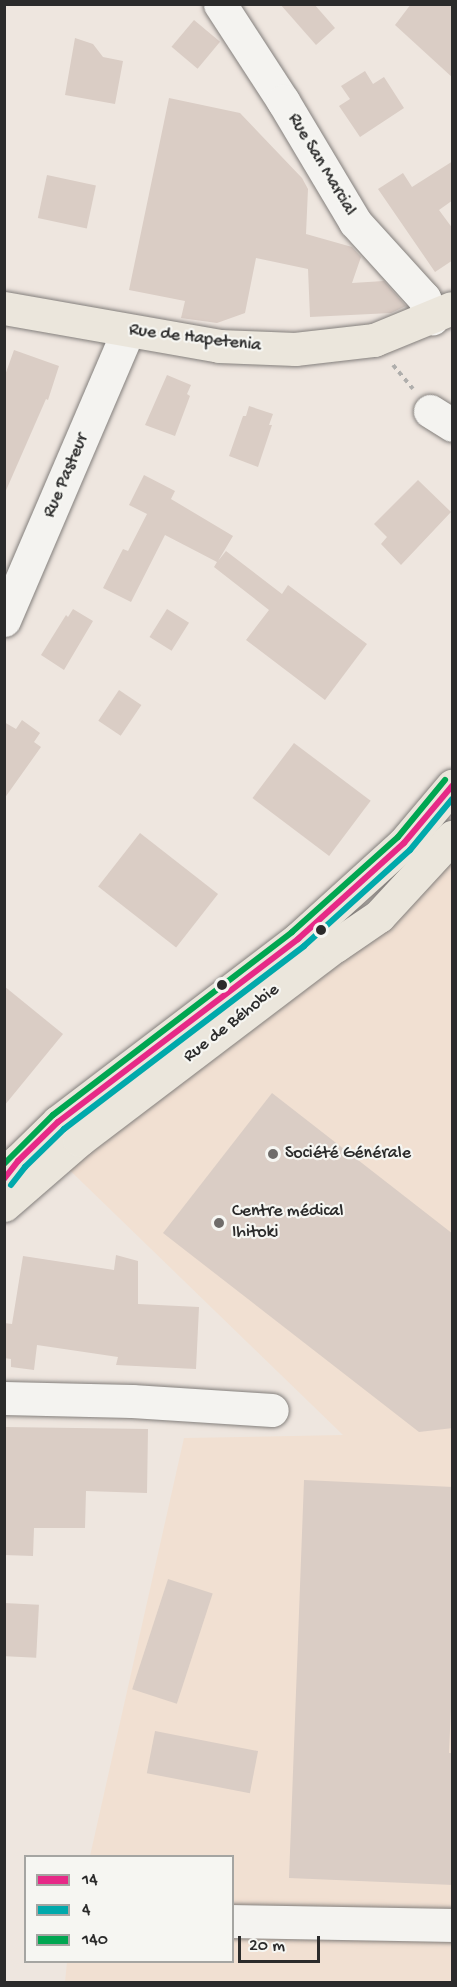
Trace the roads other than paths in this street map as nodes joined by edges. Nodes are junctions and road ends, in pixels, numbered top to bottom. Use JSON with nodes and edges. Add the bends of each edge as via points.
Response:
{"nodes":[{"id":1,"x":220,"y":4,"type":"edge"},
{"id":2,"x":4,"y":308,"type":"edge"},
{"id":3,"x":442,"y":313,"type":"edge"},
{"id":4,"x":128,"y":331,"type":"junction"},
{"id":5,"x":4,"y":620,"type":"edge"},
{"id":6,"x":453,"y":786,"type":"edge"},
{"id":7,"x":453,"y":837,"type":"edge"},
{"id":8,"x":4,"y":1180,"type":"edge"},
{"id":9,"x":4,"y":1205,"type":"edge"},
{"id":10,"x":4,"y":1398,"type":"edge"},
{"id":11,"x":273,"y":1410,"type":"dead end"},
{"id":12,"x":234,"y":1921,"type":"edge"},
{"id":13,"x":453,"y":1925,"type":"edge"}],
"edges":[{"from":1,"to":3,"type":"street","name":"Rue San Marcial","via":[[355,222]]},
{"from":2,"to":4,"type":"main road","name":"Rue de Hapetenia"},
{"from":3,"to":4,"type":"main road","name":"Rue de Hapetenia","via":[[384,337],[295,350],[219,346]]},
{"from":4,"to":5,"type":"street","name":"Rue Pasteur"},
{"from":6,"to":8,"type":"main road","name":"Rue de Béhobie","via":[[405,843],[312,926],[58,1122]]},
{"from":7,"to":9,"type":"main road","name":"Rue de Béhobie","via":[[379,916],[80,1140]]},
{"from":10,"to":11,"type":"street"},
{"from":12,"to":13,"type":"street"}]}
